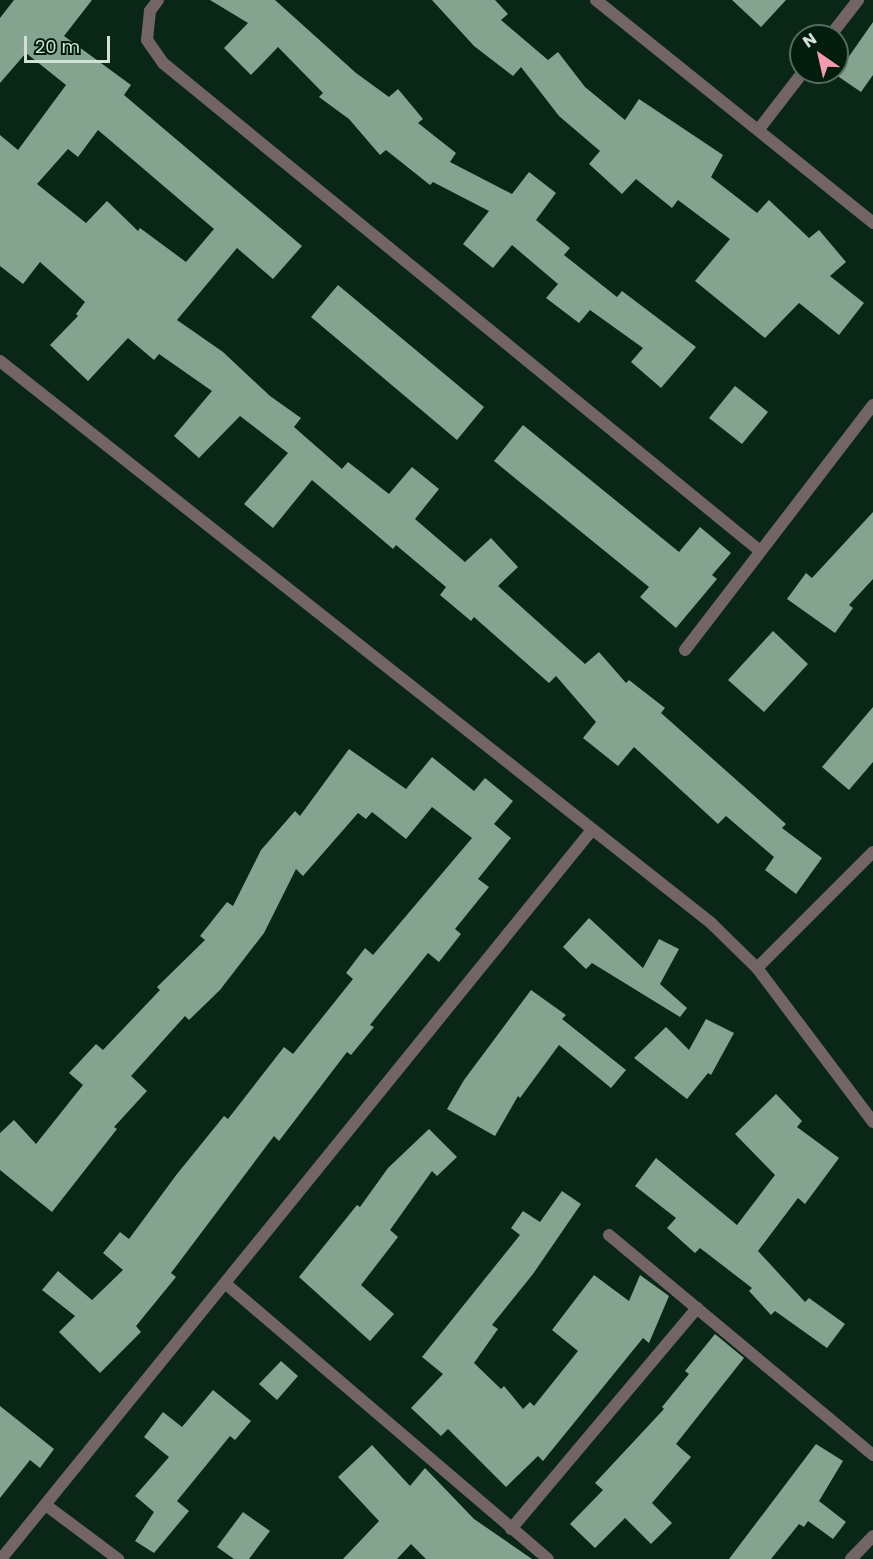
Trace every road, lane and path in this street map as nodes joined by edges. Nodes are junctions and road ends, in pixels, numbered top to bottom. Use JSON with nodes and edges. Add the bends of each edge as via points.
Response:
{"nodes":[{"id":1,"x":158,"y":0,"type":"edge"},
{"id":2,"x":596,"y":0,"type":"edge"},
{"id":3,"x":858,"y":0,"type":"edge"},
{"id":4,"x":840,"y":24,"type":"edge"},
{"id":5,"x":794,"y":84,"type":"edge"},
{"id":6,"x":759,"y":129,"type":"junction"},
{"id":7,"x":873,"y":223,"type":"edge"},
{"id":8,"x":0,"y":361,"type":"edge"},
{"id":9,"x":873,"y":405,"type":"edge"},
{"id":10,"x":760,"y":551,"type":"junction"},
{"id":11,"x":685,"y":650,"type":"dead end"},
{"id":12,"x":592,"y":830,"type":"junction"},
{"id":13,"x":873,"y":852,"type":"edge"},
{"id":14,"x":757,"y":968,"type":"junction"},
{"id":15,"x":873,"y":1122,"type":"edge"},
{"id":16,"x":609,"y":1235,"type":"dead end"},
{"id":17,"x":226,"y":1284,"type":"junction"},
{"id":18,"x":697,"y":1308,"type":"junction"},
{"id":19,"x":873,"y":1455,"type":"edge"},
{"id":20,"x":46,"y":1506,"type":"junction"},
{"id":21,"x":511,"y":1529,"type":"junction"},
{"id":22,"x":873,"y":1536,"type":"edge"},
{"id":23,"x":1,"y":1559,"type":"edge"},
{"id":24,"x":118,"y":1559,"type":"edge"},
{"id":25,"x":548,"y":1559,"type":"edge"},
{"id":26,"x":851,"y":1559,"type":"edge"}],
"edges":[{"from":1,"to":10,"type":"street","via":[[150,11],[147,40],[163,63]]},
{"from":2,"to":6,"type":"street"},
{"from":3,"to":4,"type":"street"},
{"from":5,"to":6,"type":"street"},
{"from":6,"to":7,"type":"street"},
{"from":8,"to":12,"type":"street"},
{"from":9,"to":10,"type":"street"},
{"from":10,"to":11,"type":"street"},
{"from":12,"to":14,"type":"street","via":[[711,923]]},
{"from":12,"to":17,"type":"street"},
{"from":13,"to":14,"type":"street"},
{"from":14,"to":15,"type":"street"},
{"from":16,"to":18,"type":"street"},
{"from":17,"to":20,"type":"street"},
{"from":17,"to":21,"type":"street"},
{"from":18,"to":19,"type":"street"},
{"from":18,"to":21,"type":"street"},
{"from":20,"to":23,"type":"street"},
{"from":20,"to":24,"type":"street"},
{"from":21,"to":25,"type":"street"},
{"from":22,"to":26,"type":"street"}]}
